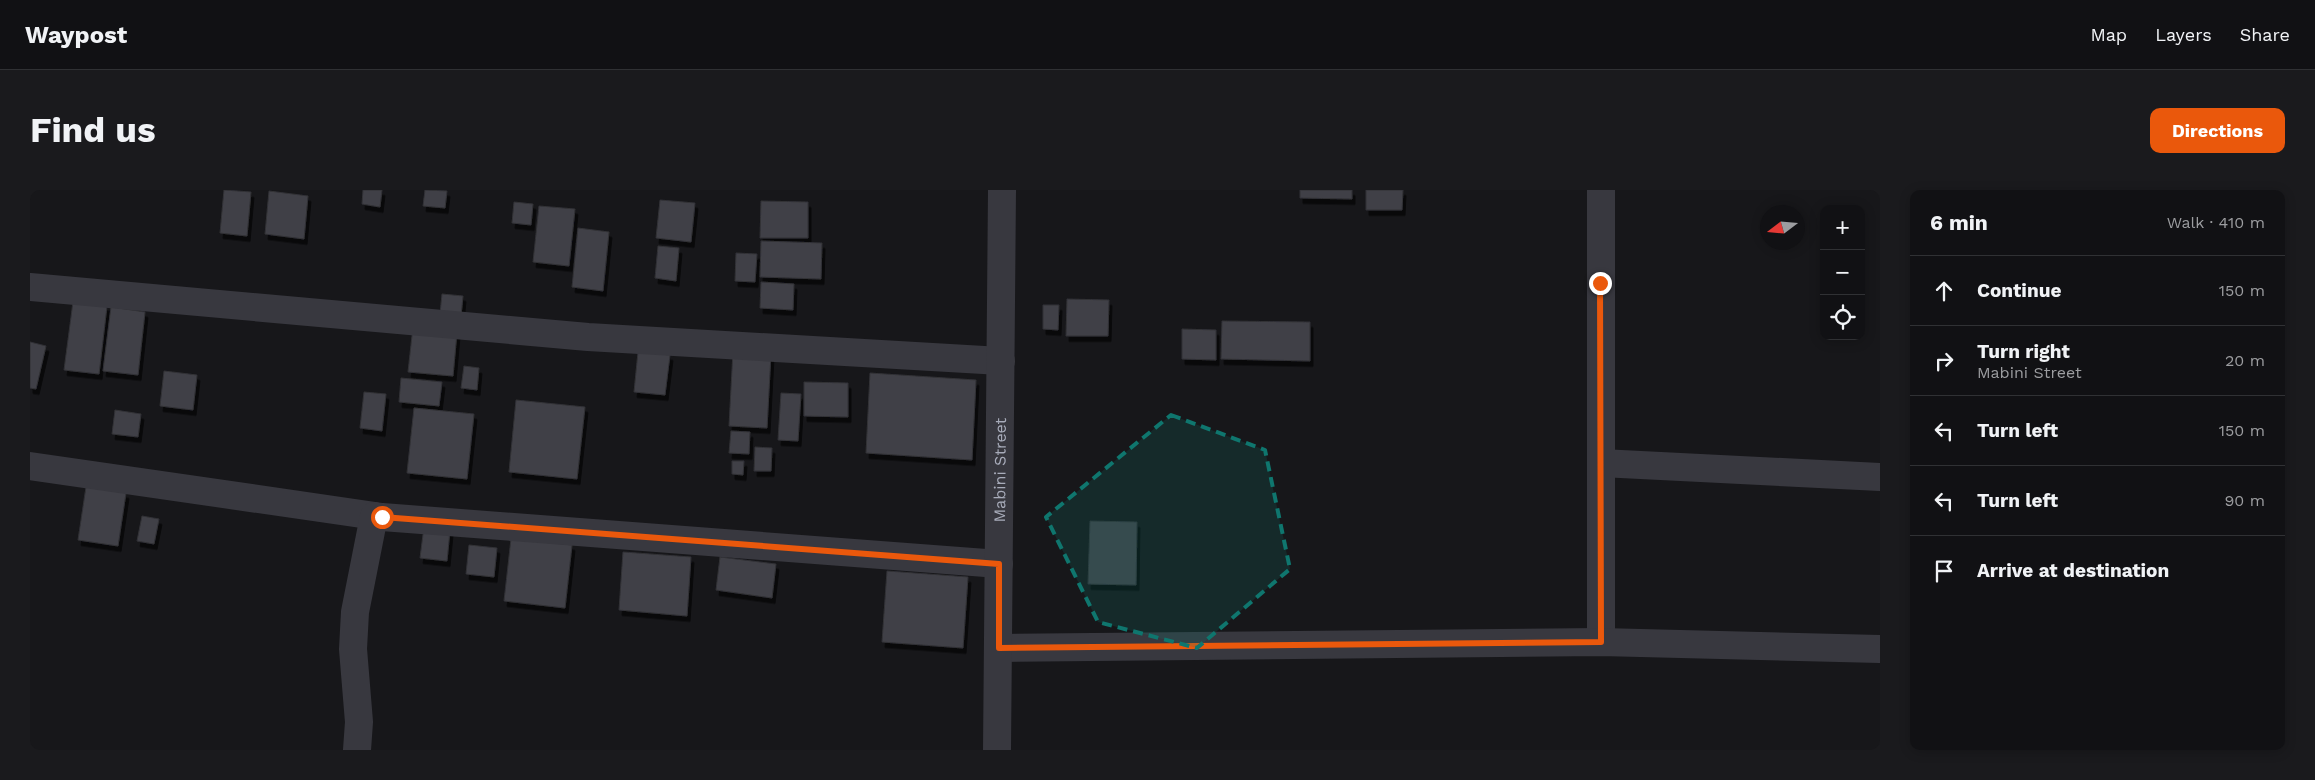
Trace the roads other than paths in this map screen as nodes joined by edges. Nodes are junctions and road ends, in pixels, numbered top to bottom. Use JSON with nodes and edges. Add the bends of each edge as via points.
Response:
{"nodes":[{"id":1,"x":1002,"y":190,"type":"edge"},
{"id":2,"x":1601,"y":190,"type":"edge"},
{"id":3,"x":30,"y":287,"type":"edge"},
{"id":4,"x":1001,"y":362,"type":"junction"},
{"id":5,"x":1601,"y":463,"type":"junction"},
{"id":6,"x":30,"y":466,"type":"edge"},
{"id":7,"x":1880,"y":478,"type":"edge"},
{"id":8,"x":374,"y":516,"type":"junction"},
{"id":9,"x":999,"y":564,"type":"junction"},
{"id":10,"x":1601,"y":642,"type":"junction"},
{"id":11,"x":999,"y":648,"type":"junction"},
{"id":12,"x":1880,"y":649,"type":"edge"},
{"id":13,"x":357,"y":750,"type":"edge"},
{"id":14,"x":997,"y":750,"type":"edge"}],
"edges":[{"from":1,"to":4,"type":"street","name":"Mabini Street"},
{"from":2,"to":5,"type":"street"},
{"from":3,"to":4,"type":"street","via":[[588,337]]},
{"from":4,"to":9,"type":"street","name":"Mabini Street"},
{"from":5,"to":7,"type":"street"},
{"from":5,"to":10,"type":"street"},
{"from":6,"to":8,"type":"street"},
{"from":8,"to":9,"type":"street"},
{"from":8,"to":13,"type":"street","via":[[355,612],[352,649],[359,722]]},
{"from":9,"to":11,"type":"street","name":"Mabini Street"},
{"from":10,"to":11,"type":"street"},
{"from":10,"to":12,"type":"street"},
{"from":11,"to":14,"type":"street","name":"Mabini Street"}]}
